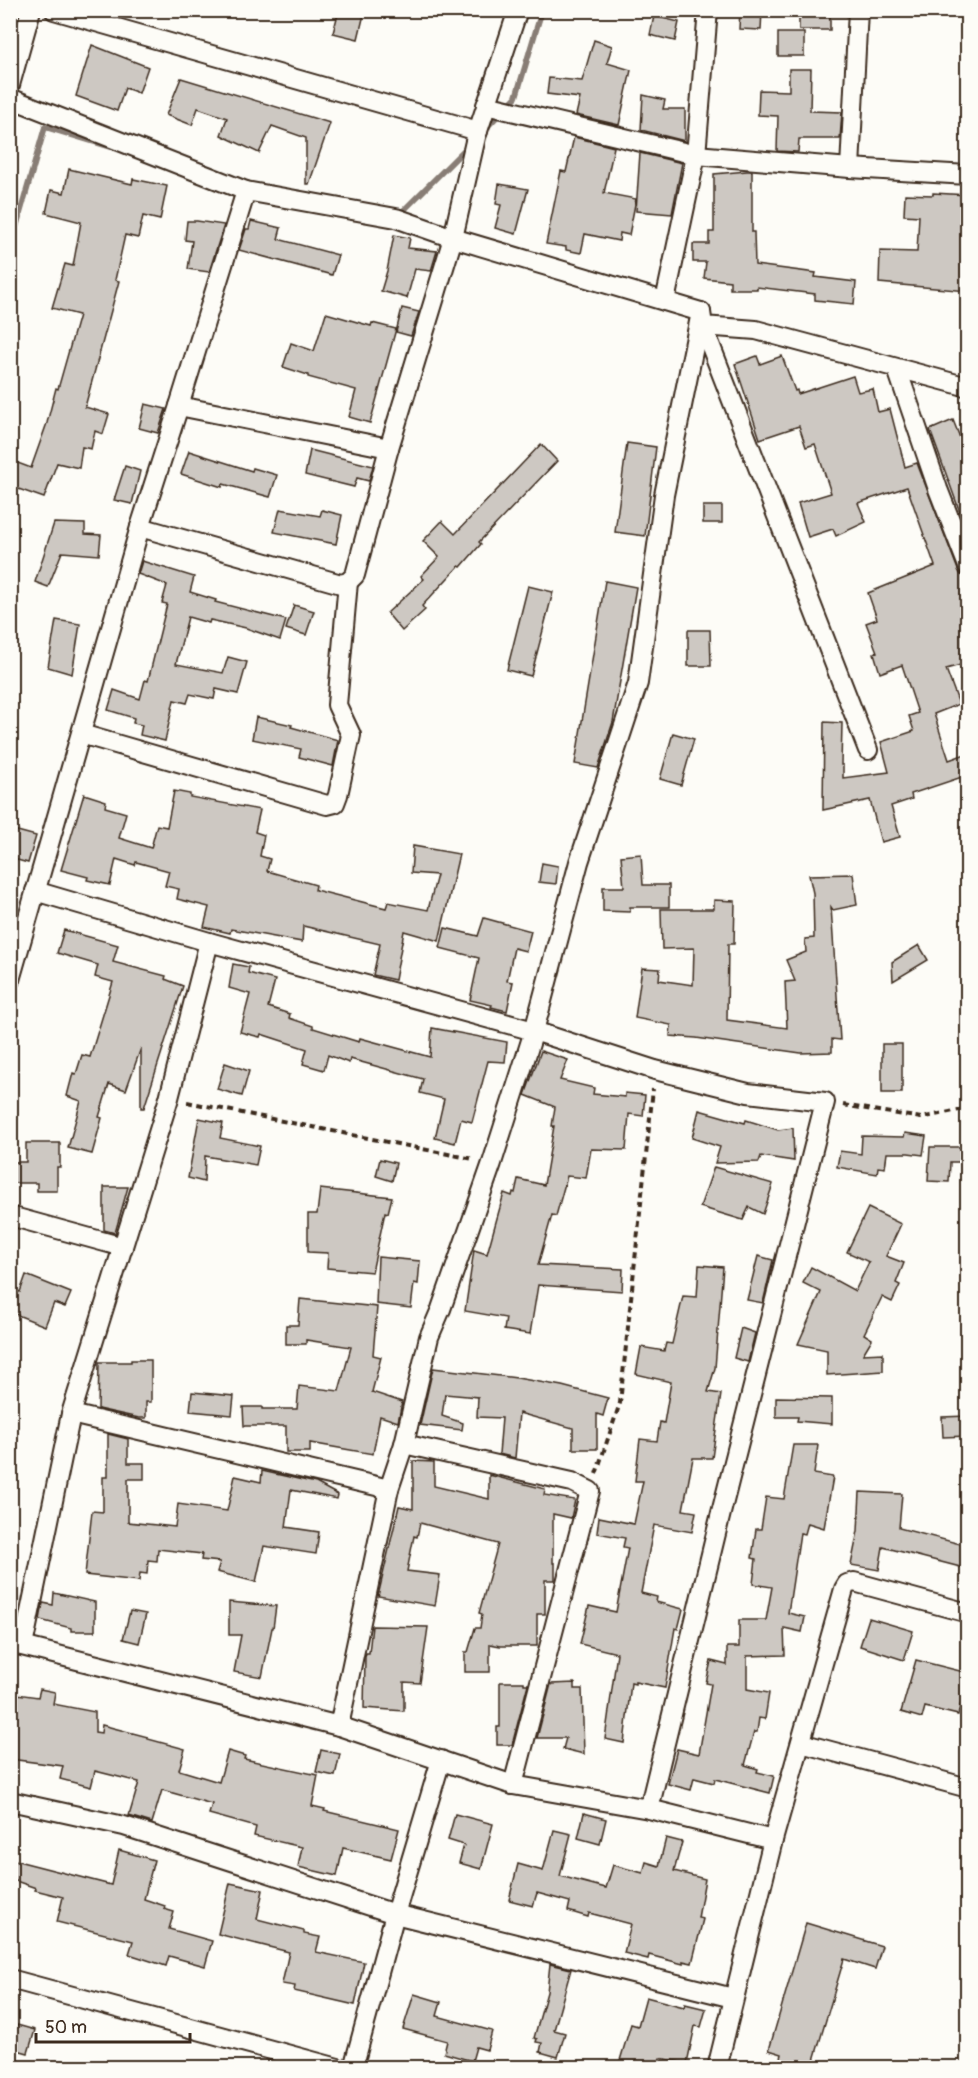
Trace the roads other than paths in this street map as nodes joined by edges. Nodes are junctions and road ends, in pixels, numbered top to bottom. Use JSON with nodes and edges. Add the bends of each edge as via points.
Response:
{"nodes":[{"id":1,"x":31,"y":10,"type":"edge"},
{"id":2,"x":54,"y":10,"type":"edge"},
{"id":3,"x":518,"y":10,"type":"edge"},
{"id":4,"x":708,"y":10,"type":"edge"},
{"id":5,"x":858,"y":10,"type":"edge"},
{"id":6,"x":10,"y":85,"type":"edge"},
{"id":7,"x":10,"y":98,"type":"edge"},
{"id":8,"x":486,"y":105,"type":"junction"},
{"id":9,"x":478,"y":131,"type":"junction"},
{"id":10,"x":696,"y":155,"type":"junction"},
{"id":11,"x":850,"y":168,"type":"junction"},
{"id":12,"x":968,"y":175,"type":"edge"},
{"id":13,"x":246,"y":191,"type":"junction"},
{"id":14,"x":453,"y":238,"type":"junction"},
{"id":15,"x":665,"y":301,"type":"junction"},
{"id":16,"x":702,"y":319,"type":"junction"},
{"id":17,"x":897,"y":369,"type":"junction"},
{"id":18,"x":968,"y":387,"type":"edge"},
{"id":19,"x":179,"y":406,"type":"junction"},
{"id":20,"x":389,"y":447,"type":"junction"},
{"id":21,"x":140,"y":528,"type":"junction"},
{"id":22,"x":968,"y":566,"type":"edge"},
{"id":23,"x":348,"y":582,"type":"junction"},
{"id":24,"x":81,"y":734,"type":"junction"},
{"id":25,"x":868,"y":750,"type":"dead end"},
{"id":26,"x":35,"y":891,"type":"junction"},
{"id":27,"x":209,"y":942,"type":"junction"},
{"id":28,"x":10,"y":981,"type":"edge"},
{"id":29,"x":534,"y":1031,"type":"junction"},
{"id":30,"x":10,"y":1216,"type":"edge"},
{"id":31,"x":123,"y":1247,"type":"junction"},
{"id":32,"x":71,"y":1414,"type":"junction"},
{"id":33,"x":404,"y":1444,"type":"junction"},
{"id":34,"x":389,"y":1489,"type":"junction"},
{"id":35,"x":968,"y":1613,"type":"edge"},
{"id":36,"x":17,"y":1645,"type":"edge"},
{"id":37,"x":339,"y":1726,"type":"junction"},
{"id":38,"x":801,"y":1743,"type":"junction"},
{"id":39,"x":441,"y":1760,"type":"junction"},
{"id":40,"x":513,"y":1785,"type":"junction"},
{"id":41,"x":968,"y":1788,"type":"edge"},
{"id":42,"x":10,"y":1801,"type":"edge"},
{"id":43,"x":649,"y":1809,"type":"junction"},
{"id":44,"x":773,"y":1839,"type":"junction"},
{"id":45,"x":395,"y":1914,"type":"junction"},
{"id":46,"x":10,"y":1980,"type":"edge"},
{"id":47,"x":733,"y":1998,"type":"junction"},
{"id":48,"x":338,"y":2067,"type":"edge"},
{"id":49,"x":353,"y":2067,"type":"edge"},
{"id":50,"x":717,"y":2067,"type":"edge"}],
"edges":[{"from":1,"to":6,"type":"street"},
{"from":2,"to":9,"type":"street"},
{"from":3,"to":8,"type":"street"},
{"from":4,"to":10,"type":"street"},
{"from":5,"to":11,"type":"street"},
{"from":7,"to":13,"type":"street"},
{"from":8,"to":9,"type":"street"},
{"from":8,"to":10,"type":"street"},
{"from":9,"to":14,"type":"street"},
{"from":10,"to":11,"type":"street"},
{"from":10,"to":15,"type":"street"},
{"from":11,"to":12,"type":"street"},
{"from":13,"to":14,"type":"street","via":[[396,218]]},
{"from":13,"to":19,"type":"street"},
{"from":14,"to":15,"type":"street"},
{"from":14,"to":20,"type":"street"},
{"from":15,"to":16,"type":"street"},
{"from":16,"to":17,"type":"street"},
{"from":16,"to":25,"type":"street"},
{"from":16,"to":29,"type":"street","via":[[664,495],[638,683],[579,862]]},
{"from":17,"to":18,"type":"street"},
{"from":17,"to":22,"type":"street"},
{"from":19,"to":20,"type":"street"},
{"from":19,"to":21,"type":"street"},
{"from":20,"to":23,"type":"street","via":[[355,575]]},
{"from":21,"to":23,"type":"street","via":[[341,584]]},
{"from":21,"to":24,"type":"street"},
{"from":23,"to":24,"type":"street","via":[[337,705],[351,735],[335,803],[327,805]]},
{"from":24,"to":26,"type":"street"},
{"from":26,"to":27,"type":"street"},
{"from":26,"to":28,"type":"street"},
{"from":27,"to":29,"type":"street"},
{"from":27,"to":31,"type":"street","via":[[169,1098]]},
{"from":29,"to":33,"type":"street","via":[[492,1163],[429,1337]]},
{"from":29,"to":43,"type":"street","via":[[655,1070],[748,1093],[825,1102]]},
{"from":30,"to":31,"type":"street"},
{"from":31,"to":32,"type":"street"},
{"from":32,"to":34,"type":"street"},
{"from":32,"to":36,"type":"street"},
{"from":33,"to":34,"type":"street"},
{"from":33,"to":40,"type":"street","via":[[572,1482],[590,1491]]},
{"from":34,"to":37,"type":"street"},
{"from":35,"to":38,"type":"street","via":[[854,1582],[847,1584]]},
{"from":36,"to":37,"type":"street"},
{"from":37,"to":39,"type":"street"},
{"from":38,"to":41,"type":"street"},
{"from":38,"to":44,"type":"street"},
{"from":39,"to":40,"type":"street"},
{"from":39,"to":45,"type":"street"},
{"from":40,"to":43,"type":"street"},
{"from":42,"to":45,"type":"street","via":[[124,1826]]},
{"from":43,"to":44,"type":"street"},
{"from":44,"to":47,"type":"street"},
{"from":45,"to":47,"type":"street"},
{"from":45,"to":49,"type":"street"},
{"from":46,"to":48,"type":"street"},
{"from":47,"to":50,"type":"street"}]}
